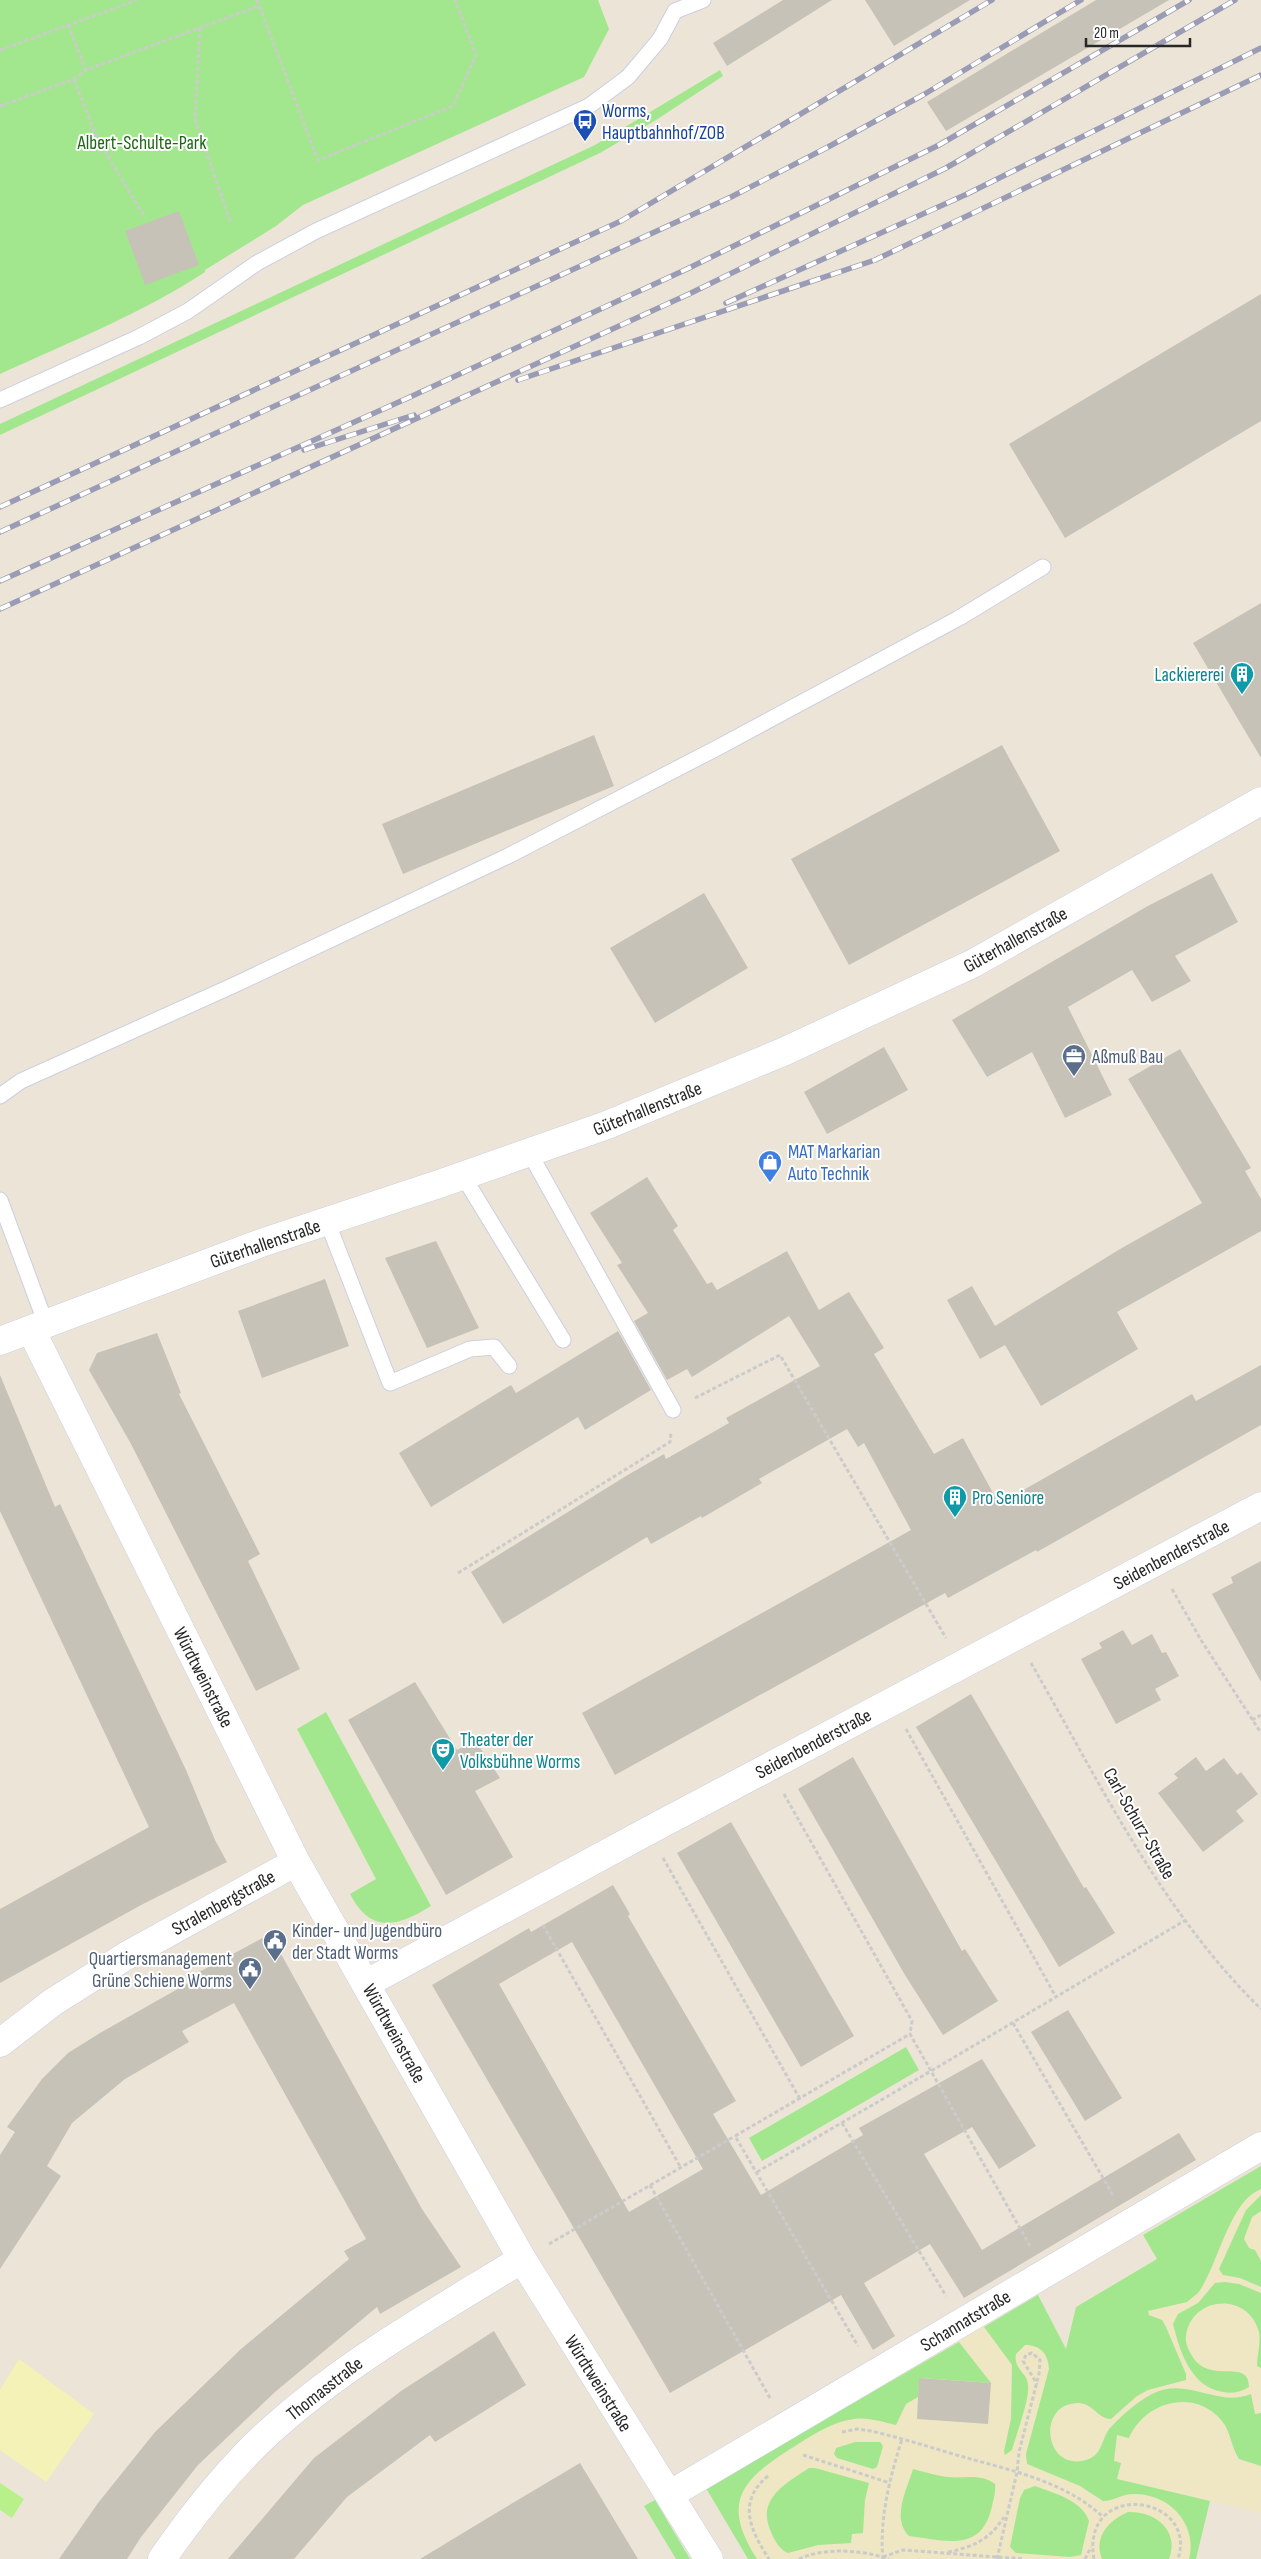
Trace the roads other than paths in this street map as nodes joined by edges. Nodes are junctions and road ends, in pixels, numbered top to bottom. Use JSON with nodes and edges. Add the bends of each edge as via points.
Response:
{"nodes":[{"id":1,"x":704,"y":0,"type":"edge"},
{"id":2,"x":672,"y":6,"type":"edge"},
{"id":3,"x":0,"y":400,"type":"edge"},
{"id":4,"x":1043,"y":567,"type":"dead end"},
{"id":5,"x":1261,"y":801,"type":"edge"},
{"id":6,"x":0,"y":1096,"type":"edge"},
{"id":7,"x":529,"y":1152,"type":"junction"},
{"id":8,"x":462,"y":1176,"type":"junction"},
{"id":9,"x":0,"y":1200,"type":"edge"},
{"id":10,"x":327,"y":1221,"type":"junction"},
{"id":11,"x":38,"y":1327,"type":"junction"},
{"id":12,"x":563,"y":1340,"type":"dead end"},
{"id":13,"x":0,"y":1341,"type":"edge"},
{"id":14,"x":509,"y":1366,"type":"dead end"},
{"id":15,"x":673,"y":1410,"type":"road end"},
{"id":16,"x":1261,"y":1506,"type":"edge"},
{"id":17,"x":296,"y":1862,"type":"junction"},
{"id":18,"x":367,"y":1983,"type":"junction"},
{"id":19,"x":1,"y":2038,"type":"edge"},
{"id":20,"x":1261,"y":2146,"type":"edge"},
{"id":21,"x":522,"y":2259,"type":"junction"},
{"id":22,"x":669,"y":2495,"type":"junction"},
{"id":23,"x":162,"y":2559,"type":"edge"},
{"id":24,"x":709,"y":2559,"type":"edge"}],
"edges":[{"from":1,"to":2,"type":"lane"},
{"from":2,"to":3,"type":"lane","via":[[660,39],[628,78],[589,106],[316,231],[257,263],[188,311],[139,337]]},
{"from":4,"to":6,"type":"lane","via":[[959,618],[508,856],[241,982],[21,1080]]},
{"from":5,"to":7,"type":"street","name":"Güterhallenstraße","via":[[974,963],[783,1052],[606,1125]]},
{"from":7,"to":8,"type":"street","name":"Güterhallenstraße"},
{"from":7,"to":15,"type":"lane"},
{"from":8,"to":10,"type":"street","name":"Güterhallenstraße"},
{"from":8,"to":12,"type":"lane"},
{"from":9,"to":11,"type":"lane"},
{"from":10,"to":11,"type":"street","name":"Güterhallenstraße"},
{"from":10,"to":14,"type":"lane","via":[[390,1383],[470,1349],[494,1347]]},
{"from":11,"to":13,"type":"street","name":"Güterhallenstraße"},
{"from":11,"to":17,"type":"street","name":"Würdtweinstraße"},
{"from":16,"to":18,"type":"street","name":"Seidenbenderstraße"},
{"from":17,"to":18,"type":"street","name":"Würdtweinstraße"},
{"from":17,"to":19,"type":"street","name":"Stralenbergstraße","via":[[126,1956]]},
{"from":18,"to":21,"type":"street","name":"Würdtweinstraße"},
{"from":20,"to":22,"type":"street","name":"Schannatstraße"},
{"from":21,"to":22,"type":"street","name":"Würdtweinstraße"},
{"from":21,"to":23,"type":"street","name":"Thomasstraße","via":[[373,2351],[297,2408],[236,2467]]},
{"from":22,"to":24,"type":"street","name":"Würdtweinstraße"}]}
